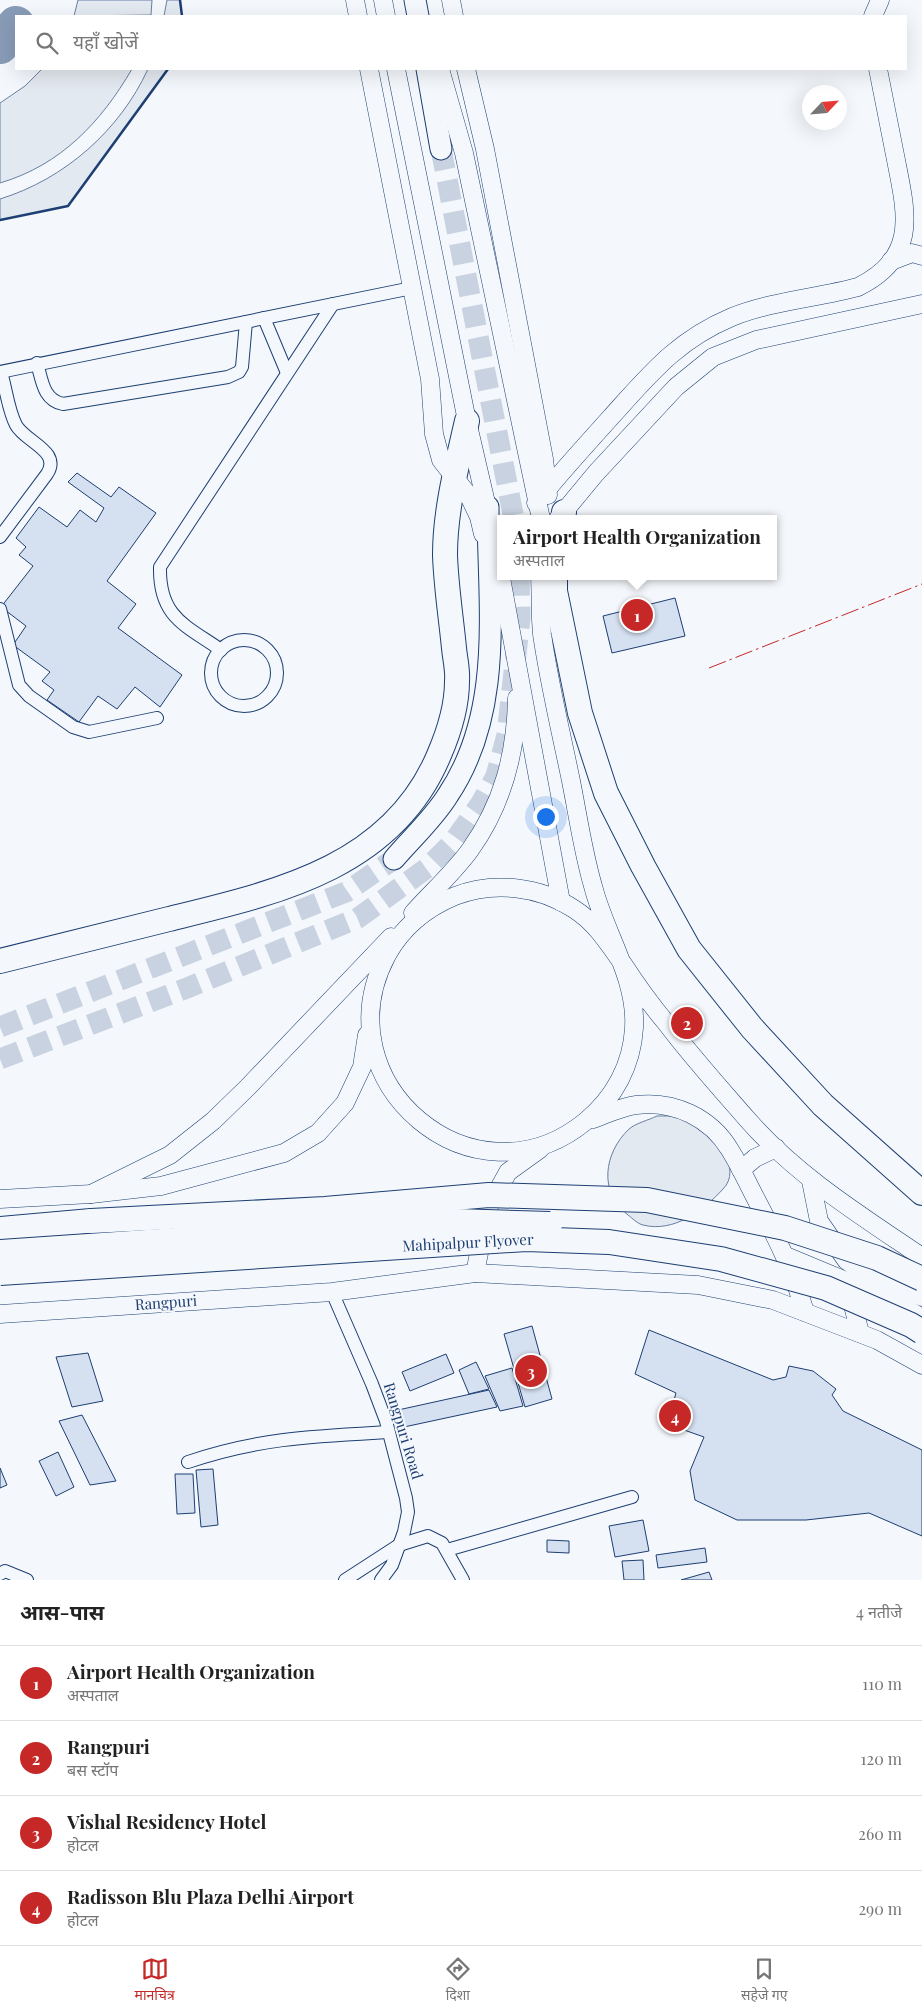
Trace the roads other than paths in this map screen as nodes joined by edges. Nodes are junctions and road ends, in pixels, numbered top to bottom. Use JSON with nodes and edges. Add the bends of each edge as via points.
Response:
{"nodes":[{"id":1,"x":355,"y":0,"type":"edge"},
{"id":2,"x":383,"y":0,"type":"edge"},
{"id":3,"x":415,"y":0,"type":"edge"},
{"id":4,"x":420,"y":0,"type":"edge"},
{"id":5,"x":451,"y":0,"type":"edge"},
{"id":6,"x":880,"y":0,"type":"edge"},
{"id":7,"x":358,"y":15,"type":"edge"},
{"id":8,"x":386,"y":15,"type":"edge"},
{"id":9,"x":418,"y":15,"type":"edge"},
{"id":10,"x":424,"y":15,"type":"edge"},
{"id":11,"x":454,"y":15,"type":"edge"},
{"id":12,"x":873,"y":15,"type":"edge"},
{"id":13,"x":368,"y":70,"type":"edge"},
{"id":14,"x":396,"y":70,"type":"edge"},
{"id":15,"x":427,"y":70,"type":"edge"},
{"id":16,"x":440,"y":70,"type":"edge"},
{"id":17,"x":466,"y":70,"type":"edge"},
{"id":18,"x":878,"y":70,"type":"edge"},
{"id":19,"x":441,"y":149,"type":"tunnel mouth"},
{"id":20,"x":922,"y":256,"type":"edge"},
{"id":21,"x":891,"y":262,"type":"junction"},
{"id":22,"x":412,"y":288,"type":"junction"},
{"id":23,"x":333,"y":304,"type":"junction"},
{"id":24,"x":922,"y":304,"type":"edge"},
{"id":25,"x":264,"y":318,"type":"junction"},
{"id":26,"x":246,"y":322,"type":"junction"},
{"id":27,"x":37,"y":363,"type":"junction"},
{"id":28,"x":1,"y":372,"type":"edge"},
{"id":29,"x":286,"y":372,"type":"junction"},
{"id":30,"x":467,"y":421,"type":"junction"},
{"id":31,"x":454,"y":478,"type":"junction"},
{"id":32,"x":548,"y":489,"type":"junction"},
{"id":33,"x":488,"y":507,"type":"junction"},
{"id":34,"x":538,"y":511,"type":"edge"},
{"id":35,"x":558,"y":515,"type":"edge"},
{"id":36,"x":561,"y":515,"type":"edge"},
{"id":37,"x":0,"y":537,"type":"edge"},
{"id":38,"x":488,"y":554,"type":"junction"},
{"id":39,"x":497,"y":554,"type":"edge"},
{"id":40,"x":502,"y":580,"type":"edge"},
{"id":41,"x":540,"y":580,"type":"edge"},
{"id":42,"x":554,"y":580,"type":"edge"},
{"id":43,"x":0,"y":609,"type":"edge"},
{"id":44,"x":221,"y":650,"type":"junction"},
{"id":45,"x":518,"y":662,"type":"junction"},
{"id":46,"x":156,"y":718,"type":"dead end"},
{"id":47,"x":394,"y":858,"type":"tunnel mouth"},
{"id":48,"x":562,"y":902,"type":"junction"},
{"id":49,"x":0,"y":961,"type":"edge"},
{"id":50,"x":621,"y":962,"type":"junction"},
{"id":51,"x":371,"y":1008,"type":"junction"},
{"id":52,"x":584,"y":1124,"type":"junction"},
{"id":53,"x":546,"y":1144,"type":"junction"},
{"id":54,"x":776,"y":1148,"type":"junction"},
{"id":55,"x":740,"y":1170,"type":"junction"},
{"id":56,"x":811,"y":1182,"type":"junction"},
{"id":57,"x":922,"y":1193,"type":"edge"},
{"id":58,"x":91,"y":1194,"type":"junction"},
{"id":59,"x":0,"y":1200,"type":"edge"},
{"id":60,"x":0,"y":1229,"type":"edge"},
{"id":61,"x":609,"y":1242,"type":"junction"},
{"id":62,"x":0,"y":1252,"type":"edge"},
{"id":63,"x":786,"y":1256,"type":"junction"},
{"id":64,"x":922,"y":1257,"type":"edge"},
{"id":65,"x":0,"y":1273,"type":"edge"},
{"id":66,"x":475,"y":1273,"type":"junction"},
{"id":67,"x":922,"y":1279,"type":"edge"},
{"id":68,"x":847,"y":1281,"type":"junction"},
{"id":69,"x":332,"y":1292,"type":"junction"},
{"id":70,"x":922,"y":1298,"type":"edge"},
{"id":71,"x":805,"y":1312,"type":"junction"},
{"id":72,"x":0,"y":1314,"type":"edge"},
{"id":73,"x":922,"y":1318,"type":"edge"},
{"id":74,"x":922,"y":1332,"type":"edge"},
{"id":75,"x":860,"y":1333,"type":"junction"},
{"id":76,"x":922,"y":1365,"type":"edge"},
{"id":77,"x":388,"y":1432,"type":"junction"},
{"id":78,"x":188,"y":1462,"type":"dead end"},
{"id":79,"x":632,"y":1498,"type":"dead end"},
{"id":80,"x":399,"y":1545,"type":"junction"},
{"id":81,"x":447,"y":1550,"type":"junction"},
{"id":82,"x":0,"y":1574,"type":"edge"},
{"id":83,"x":26,"y":1580,"type":"edge"},
{"id":84,"x":344,"y":1580,"type":"edge"},
{"id":85,"x":381,"y":1580,"type":"edge"},
{"id":86,"x":463,"y":1580,"type":"edge"}],
"edges":[{"from":1,"to":7,"type":"main road"},
{"from":2,"to":8,"type":"main road"},
{"from":3,"to":9,"type":"highway"},
{"from":4,"to":10,"type":"main road"},
{"from":5,"to":11,"type":"main road"},
{"from":6,"to":12,"type":"main road"},
{"from":13,"to":22,"type":"main road"},
{"from":14,"to":30,"type":"main road"},
{"from":15,"to":19,"type":"highway"},
{"from":16,"to":34,"type":"main road","via":[[464,153]]},
{"from":17,"to":32,"type":"main road","via":[[496,207]]},
{"from":18,"to":21,"type":"main road","via":[[906,214],[900,245]]},
{"from":20,"to":21,"type":"main road","via":[[912,253]]},
{"from":21,"to":32,"type":"main road","via":[[858,288],[734,316],[692,337],[653,370]]},
{"from":22,"to":23,"type":"street"},
{"from":22,"to":31,"type":"main road","via":[[430,379],[434,434],[441,460]]},
{"from":23,"to":25,"type":"street"},
{"from":23,"to":29,"type":"street"},
{"from":24,"to":36,"type":"main road","via":[[756,340],[714,357],[676,387]]},
{"from":25,"to":26,"type":"street"},
{"from":25,"to":29,"type":"street"},
{"from":26,"to":27,"type":"street"},
{"from":26,"to":27,"type":"street","via":[[242,367],[228,377],[63,404],[55,402],[46,393]]},
{"from":27,"to":28,"type":"street"},
{"from":28,"to":37,"type":"street","via":[[14,423],[25,436],[47,452],[52,468]]},
{"from":29,"to":44,"type":"street","via":[[160,567],[169,612]]},
{"from":30,"to":31,"type":"highway"},
{"from":30,"to":33,"type":"main road"},
{"from":31,"to":38,"type":"main road","via":[[469,496],[479,517]]},
{"from":31,"to":49,"type":"highway","via":[[445,554],[458,681],[446,739],[419,793],[401,816],[380,837],[330,870],[248,900]]},
{"from":32,"to":34,"type":"main road"},
{"from":32,"to":35,"type":"main road"},
{"from":33,"to":38,"type":"highway"},
{"from":33,"to":39,"type":"main road"},
{"from":38,"to":47,"type":"highway","via":[[491,644],[481,724],[448,796]]},
{"from":40,"to":45,"type":"main road"},
{"from":41,"to":50,"type":"main road","via":[[542,631],[593,888]]},
{"from":42,"to":57,"type":"highway","via":[[580,713],[606,793],[642,866],[689,949],[752,1028],[823,1105]]},
{"from":43,"to":46,"type":"street","via":[[19,685],[29,696],[73,727],[88,732]]},
{"from":44,"to":44,"type":"street","via":[[242,640],[255,641],[266,648],[278,671],[270,695],[260,703],[247,706],[234,705],[223,698],[211,675],[213,662]]},
{"from":45,"to":48,"type":"main road"},
{"from":45,"to":58,"type":"main road","via":[[516,734],[508,773],[493,814],[470,851],[262,1073],[213,1120],[170,1155]]},
{"from":48,"to":50,"type":"main road","via":[[596,927]]},
{"from":48,"to":51,"type":"main road","via":[[529,890],[504,888],[478,890],[446,900],[417,918],[392,947],[382,966]]},
{"from":50,"to":52,"type":"main road","via":[[634,1005],[631,1050],[614,1091]]},
{"from":50,"to":54,"type":"main road","via":[[667,1024]]},
{"from":51,"to":53,"type":"main road","via":[[371,1029],[382,1072],[401,1103],[422,1123],[446,1139],[481,1150],[518,1151]]},
{"from":51,"to":58,"type":"main road","via":[[362,1067],[355,1086],[333,1119],[302,1144],[284,1153],[161,1186]]},
{"from":52,"to":53,"type":"main road"},
{"from":52,"to":55,"type":"main road","via":[[636,1105],[677,1108],[713,1129],[731,1150]]},
{"from":53,"to":66,"type":"main road","via":[[508,1172],[488,1208]]},
{"from":54,"to":55,"type":"main road"},
{"from":54,"to":56,"type":"main road"},
{"from":55,"to":63,"type":"main road"},
{"from":56,"to":64,"type":"main road"},
{"from":56,"to":70,"type":"main road","via":[[819,1221],[846,1260],[862,1272]]},
{"from":58,"to":59,"type":"main road"},
{"from":60,"to":67,"type":"highway","bridge":true,"via":[[325,1209],[490,1195],[647,1200],[785,1228],[877,1258]]},
{"from":61,"to":62,"type":"highway","bridge":true,"via":[[549,1224],[456,1221]]},
{"from":61,"to":65,"type":"highway","name":"Mahipalpur Flyover","bridge":true,"via":[[517,1240]]},
{"from":61,"to":74,"type":"highway","name":"Mahipalpur Flyover","bridge":true,"via":[[721,1259],[816,1285]]},
{"from":63,"to":68,"type":"main road"},
{"from":63,"to":71,"type":"main road"},
{"from":66,"to":69,"type":"main road","name":"Rangpuri"},
{"from":66,"to":71,"type":"main road","name":"Rangpuri","via":[[698,1285],[773,1300]]},
{"from":68,"to":73,"type":"main road"},
{"from":68,"to":75,"type":"main road"},
{"from":69,"to":72,"type":"main road","name":"Rangpuri"},
{"from":69,"to":77,"type":"street","name":"Rangpuri Road","via":[[372,1384]]},
{"from":71,"to":75,"type":"main road","name":"Rangpuri"},
{"from":75,"to":76,"type":"main road","name":"Rangpuri"},
{"from":77,"to":78,"type":"street","via":[[283,1438],[222,1450]]},
{"from":77,"to":80,"type":"street","name":"Rangpuri Road","via":[[408,1512]]},
{"from":79,"to":81,"type":"street"},
{"from":80,"to":81,"type":"street","via":[[428,1536],[442,1543]]},
{"from":80,"to":84,"type":"street"},
{"from":80,"to":85,"type":"street","name":"Rangpuri Road","via":[[392,1565]]},
{"from":81,"to":86,"type":"street"},
{"from":82,"to":83,"type":"street","via":[[5,1570]]}]}
